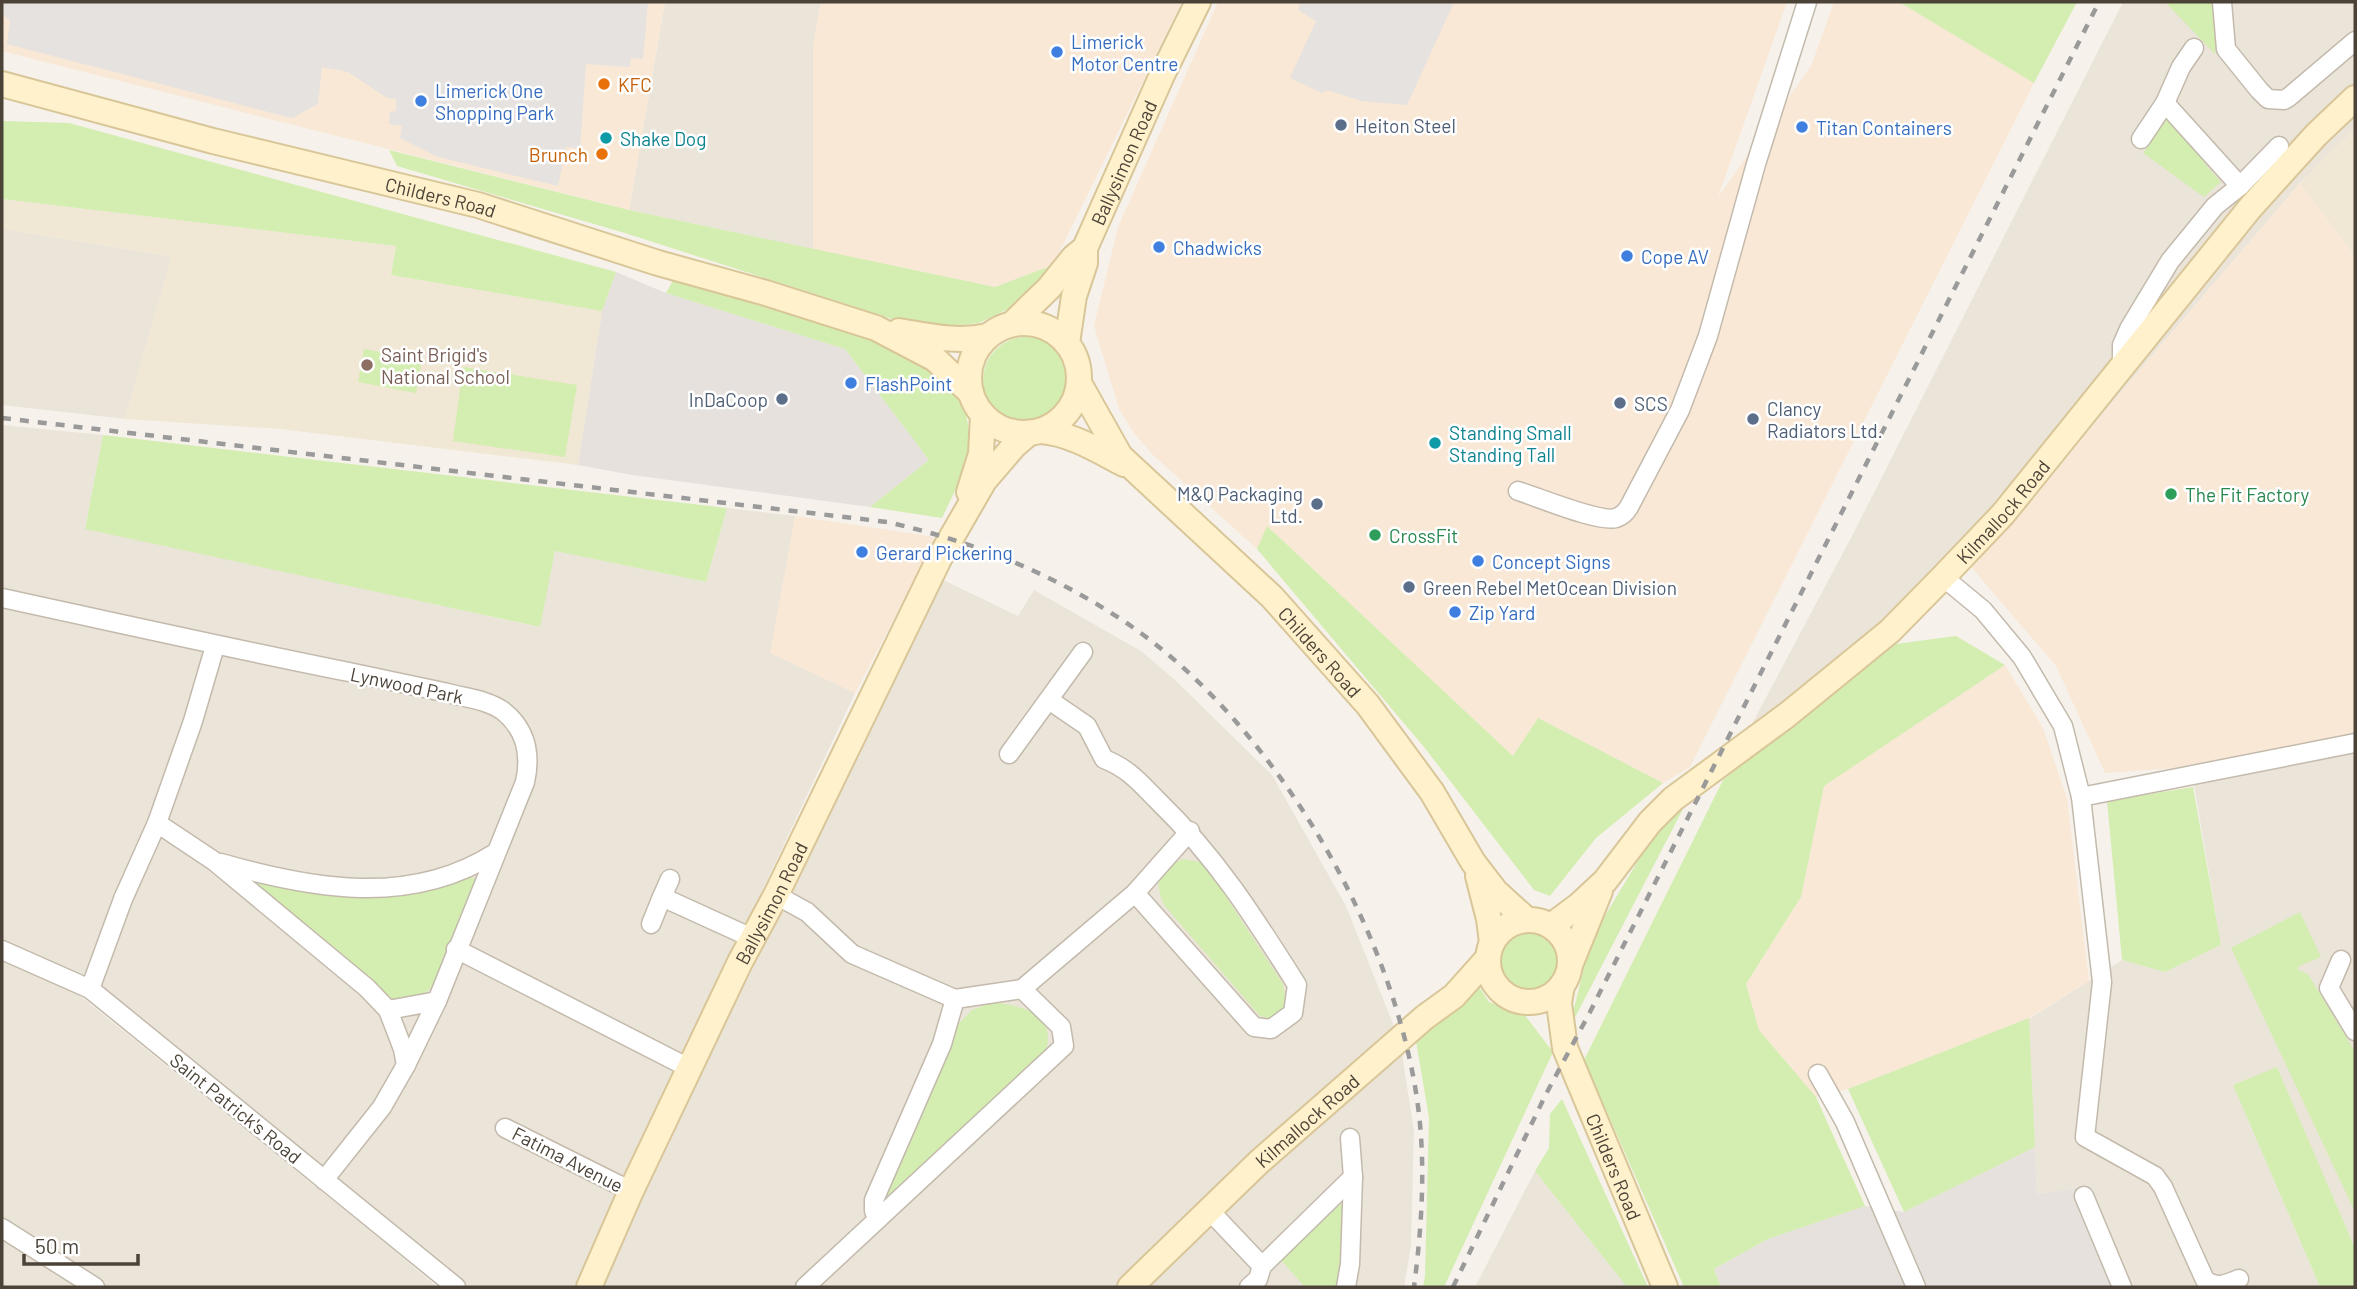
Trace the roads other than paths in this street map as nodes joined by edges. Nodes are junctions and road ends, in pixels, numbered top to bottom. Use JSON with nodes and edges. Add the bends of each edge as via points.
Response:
{"nodes":[{"id":1,"x":1198,"y":2,"type":"edge"},
{"id":2,"x":1807,"y":2,"type":"edge"},
{"id":3,"x":2222,"y":2,"type":"edge"},
{"id":4,"x":2355,"y":41,"type":"edge"},
{"id":5,"x":2194,"y":48,"type":"dead end"},
{"id":6,"x":2,"y":84,"type":"edge"},
{"id":7,"x":2355,"y":98,"type":"edge"},
{"id":8,"x":2165,"y":103,"type":"junction"},
{"id":9,"x":2141,"y":139,"type":"dead end"},
{"id":10,"x":2280,"y":146,"type":"dead end"},
{"id":11,"x":2240,"y":186,"type":"junction"},
{"id":12,"x":1085,"y":248,"type":"junction"},
{"id":13,"x":2170,"y":261,"type":"junction"},
{"id":14,"x":2192,"y":278,"type":"junction"},
{"id":15,"x":1012,"y":324,"type":"junction"},
{"id":16,"x":876,"y":328,"type":"junction"},
{"id":17,"x":988,"y":336,"type":"junction"},
{"id":18,"x":1067,"y":343,"type":"junction"},
{"id":19,"x":2122,"y":368,"type":"junction"},
{"id":20,"x":1079,"y":383,"type":"junction"},
{"id":21,"x":971,"y":393,"type":"junction"},
{"id":22,"x":983,"y":415,"type":"junction"},
{"id":23,"x":1035,"y":432,"type":"junction"},
{"id":24,"x":1133,"y":470,"type":"junction"},
{"id":25,"x":1518,"y":491,"type":"dead end"},
{"id":26,"x":958,"y":522,"type":"junction"},
{"id":27,"x":1943,"y":577,"type":"junction"},
{"id":28,"x":2,"y":598,"type":"edge"},
{"id":29,"x":215,"y":646,"type":"junction"},
{"id":30,"x":1083,"y":652,"type":"dead end"},
{"id":31,"x":1049,"y":700,"type":"junction"},
{"id":32,"x":2355,"y":743,"type":"edge"},
{"id":33,"x":1009,"y":754,"type":"dead end"},
{"id":34,"x":2081,"y":797,"type":"junction"},
{"id":35,"x":157,"y":823,"type":"junction"},
{"id":36,"x":1190,"y":831,"type":"junction"},
{"id":37,"x":495,"y":853,"type":"junction"},
{"id":38,"x":214,"y":861,"type":"junction"},
{"id":39,"x":1474,"y":862,"type":"junction"},
{"id":40,"x":670,"y":879,"type":"dead end"},
{"id":41,"x":1605,"y":881,"type":"junction"},
{"id":42,"x":1135,"y":893,"type":"junction"},
{"id":43,"x":776,"y":895,"type":"junction"},
{"id":44,"x":662,"y":897,"type":"junction"},
{"id":45,"x":1527,"y":920,"type":"junction"},
{"id":46,"x":651,"y":924,"type":"dead end"},
{"id":47,"x":1551,"y":926,"type":"junction"},
{"id":48,"x":752,"y":938,"type":"junction"},
{"id":49,"x":456,"y":949,"type":"junction"},
{"id":50,"x":2,"y":950,"type":"edge"},
{"id":51,"x":1490,"y":951,"type":"junction"},
{"id":52,"x":2342,"y":960,"type":"dead end"},
{"id":53,"x":1566,"y":975,"type":"junction"},
{"id":54,"x":90,"y":989,"type":"junction"},
{"id":55,"x":1022,"y":989,"type":"junction"},
{"id":56,"x":955,"y":999,"type":"junction"},
{"id":57,"x":437,"y":1000,"type":"junction"},
{"id":58,"x":1521,"y":1002,"type":"junction"},
{"id":59,"x":388,"y":1010,"type":"junction"},
{"id":60,"x":2355,"y":1031,"type":"edge"},
{"id":61,"x":1565,"y":1048,"type":"junction"},
{"id":62,"x":406,"y":1065,"type":"junction"},
{"id":63,"x":689,"y":1068,"type":"junction"},
{"id":64,"x":1818,"y":1074,"type":"dead end"},
{"id":65,"x":505,"y":1128,"type":"dead end"},
{"id":66,"x":1350,"y":1138,"type":"dead end"},
{"id":67,"x":1353,"y":1177,"type":"junction"},
{"id":68,"x":324,"y":1180,"type":"junction"},
{"id":69,"x":631,"y":1191,"type":"junction"},
{"id":70,"x":2084,"y":1196,"type":"dead end"},
{"id":71,"x":1209,"y":1210,"type":"junction"},
{"id":72,"x":878,"y":1219,"type":"junction"},
{"id":73,"x":2,"y":1228,"type":"edge"},
{"id":74,"x":1262,"y":1266,"type":"junction"},
{"id":75,"x":2239,"y":1279,"type":"dead end"},
{"id":76,"x":95,"y":1287,"type":"edge"},
{"id":77,"x":456,"y":1287,"type":"edge"},
{"id":78,"x":589,"y":1287,"type":"edge"},
{"id":79,"x":804,"y":1287,"type":"edge"},
{"id":80,"x":1130,"y":1287,"type":"edge"},
{"id":81,"x":1249,"y":1287,"type":"edge"},
{"id":82,"x":1346,"y":1287,"type":"edge"},
{"id":83,"x":1665,"y":1287,"type":"edge"},
{"id":84,"x":1916,"y":1287,"type":"edge"},
{"id":85,"x":2122,"y":1287,"type":"edge"}],
"edges":[{"from":1,"to":12,"type":"main road","name":"Ballysimon Road"},
{"from":2,"to":25,"type":"street","via":[[1708,336],[1680,410],[1629,507],[1615,519],[1598,517]]},
{"from":3,"to":4,"type":"street","via":[[2226,49],[2269,99],[2289,97]]},
{"from":5,"to":8,"type":"street"},
{"from":6,"to":16,"type":"main road","name":"Childers Road","via":[[478,205]]},
{"from":7,"to":14,"type":"main road","name":"Kilmallock Road","via":[[2316,135]]},
{"from":8,"to":9,"type":"street"},
{"from":8,"to":11,"type":"street"},
{"from":10,"to":11,"type":"street"},
{"from":11,"to":13,"type":"street","via":[[2215,206]]},
{"from":12,"to":15,"type":"main road","name":"Ballysimon Road"},
{"from":12,"to":18,"type":"main road","name":"Ballysimon Road"},
{"from":13,"to":14,"type":"street"},
{"from":13,"to":19,"type":"street","via":[[2129,329],[2122,345]]},
{"from":14,"to":19,"type":"main road","name":"Kilmallock Road"},
{"from":15,"to":17,"type":"main road"},
{"from":15,"to":18,"type":"main road","via":[[1048,328]]},
{"from":16,"to":17,"type":"main road","name":"Childers Road","via":[[943,339]]},
{"from":16,"to":21,"type":"main road","name":"Childers Road","via":[[935,359]]},
{"from":17,"to":21,"type":"main road","via":[[971,362]]},
{"from":18,"to":20,"type":"main road","via":[[1077,362]]},
{"from":19,"to":27,"type":"main road","name":"Kilmallock Road","via":[[2003,514]]},
{"from":20,"to":23,"type":"main road","via":[[1065,415]]},
{"from":20,"to":24,"type":"main road","name":"Childers Road","via":[[1111,442]]},
{"from":21,"to":22,"type":"main road"},
{"from":22,"to":23,"type":"main road","via":[[1004,430]]},
{"from":22,"to":26,"type":"main road","name":"Ballysimon Road","via":[[981,454]]},
{"from":23,"to":24,"type":"main road","name":"Childers Road","via":[[1060,434]]},
{"from":23,"to":26,"type":"main road","name":"Ballysimon Road","via":[[1014,446],[984,481]]},
{"from":24,"to":39,"type":"main road","name":"Childers Road","via":[[1272,597],[1368,705],[1432,792]]},
{"from":26,"to":43,"type":"main road","name":"Ballysimon Road"},
{"from":27,"to":34,"type":"street","via":[[1983,610],[2022,657],[2063,726]]},
{"from":27,"to":41,"type":"main road","name":"Kilmallock Road","via":[[1890,631],[1673,799]]},
{"from":28,"to":29,"type":"street","name":"Lynwood Park"},
{"from":29,"to":35,"type":"street"},
{"from":29,"to":37,"type":"street","name":"Lynwood Park","via":[[395,681],[483,702],[503,712],[522,733],[529,765]]},
{"from":30,"to":31,"type":"street"},
{"from":31,"to":33,"type":"street"},
{"from":31,"to":36,"type":"street","via":[[1087,726],[1104,759],[1122,766]]},
{"from":32,"to":34,"type":"street"},
{"from":34,"to":75,"type":"street","via":[[2102,982],[2085,1137],[2155,1176],[2205,1280],[2221,1286]]},
{"from":35,"to":38,"type":"street"},
{"from":35,"to":54,"type":"street"},
{"from":36,"to":42,"type":"street"},
{"from":36,"to":42,"type":"street","via":[[1238,892],[1297,985],[1293,1013],[1270,1029],[1254,1027]]},
{"from":37,"to":38,"type":"street","via":[[442,879],[365,890],[299,883]]},
{"from":37,"to":49,"type":"street","name":"Lynwood Park"},
{"from":38,"to":59,"type":"street"},
{"from":39,"to":45,"type":"main road","name":"Childers Road","via":[[1496,892]]},
{"from":39,"to":51,"type":"main road","name":"Childers Road","via":[[1489,919]]},
{"from":40,"to":44,"type":"street"},
{"from":41,"to":47,"type":"main road","name":"Kilmallock Road"},
{"from":41,"to":53,"type":"main road","name":"Kilmallock Road"},
{"from":42,"to":55,"type":"street"},
{"from":43,"to":48,"type":"main road","name":"Ballysimon Road"},
{"from":43,"to":56,"type":"street","via":[[807,912],[852,954]]},
{"from":44,"to":46,"type":"street"},
{"from":44,"to":48,"type":"street"},
{"from":45,"to":47,"type":"main road"},
{"from":45,"to":51,"type":"main road","via":[[1503,929]]},
{"from":47,"to":53,"type":"main road","via":[[1570,953]]},
{"from":48,"to":63,"type":"main road","name":"Ballysimon Road"},
{"from":49,"to":57,"type":"street","name":"Lynwood Park"},
{"from":49,"to":63,"type":"street"},
{"from":50,"to":54,"type":"street","name":"Saint Patrick's Road"},
{"from":51,"to":58,"type":"main road","via":[[1489,974],[1494,984]]},
{"from":51,"to":71,"type":"main road","name":"Kilmallock Road","via":[[1454,996]]},
{"from":52,"to":60,"type":"street","via":[[2329,988]]},
{"from":53,"to":58,"type":"main road","via":[[1549,997]]},
{"from":53,"to":61,"type":"main road","name":"Childers Road","via":[[1559,1003]]},
{"from":54,"to":68,"type":"street","name":"Saint Patrick's Road"},
{"from":55,"to":56,"type":"street"},
{"from":55,"to":72,"type":"street","via":[[1061,1027],[1064,1046]]},
{"from":56,"to":72,"type":"street","via":[[942,1044],[874,1200]]},
{"from":57,"to":59,"type":"street"},
{"from":57,"to":62,"type":"street","name":"Lynwood Park"},
{"from":58,"to":61,"type":"main road","name":"Childers Road"},
{"from":59,"to":62,"type":"street"},
{"from":61,"to":83,"type":"main road","name":"Childers Road"},
{"from":62,"to":68,"type":"street","name":"Lynwood Park","via":[[382,1107]]},
{"from":63,"to":69,"type":"main road","name":"Ballysimon Road"},
{"from":64,"to":84,"type":"street","via":[[1844,1122]]},
{"from":65,"to":69,"type":"street","name":"Fatima Avenue"},
{"from":66,"to":67,"type":"street"},
{"from":67,"to":74,"type":"street"},
{"from":67,"to":82,"type":"street"},
{"from":68,"to":77,"type":"street","name":"Saint Patrick's Road"},
{"from":69,"to":78,"type":"main road","name":"Ballysimon Road"},
{"from":70,"to":85,"type":"street"},
{"from":71,"to":74,"type":"street"},
{"from":71,"to":80,"type":"main road","name":"Kilmallock Road"},
{"from":72,"to":79,"type":"street"},
{"from":73,"to":76,"type":"street"},
{"from":74,"to":81,"type":"street"}]}
